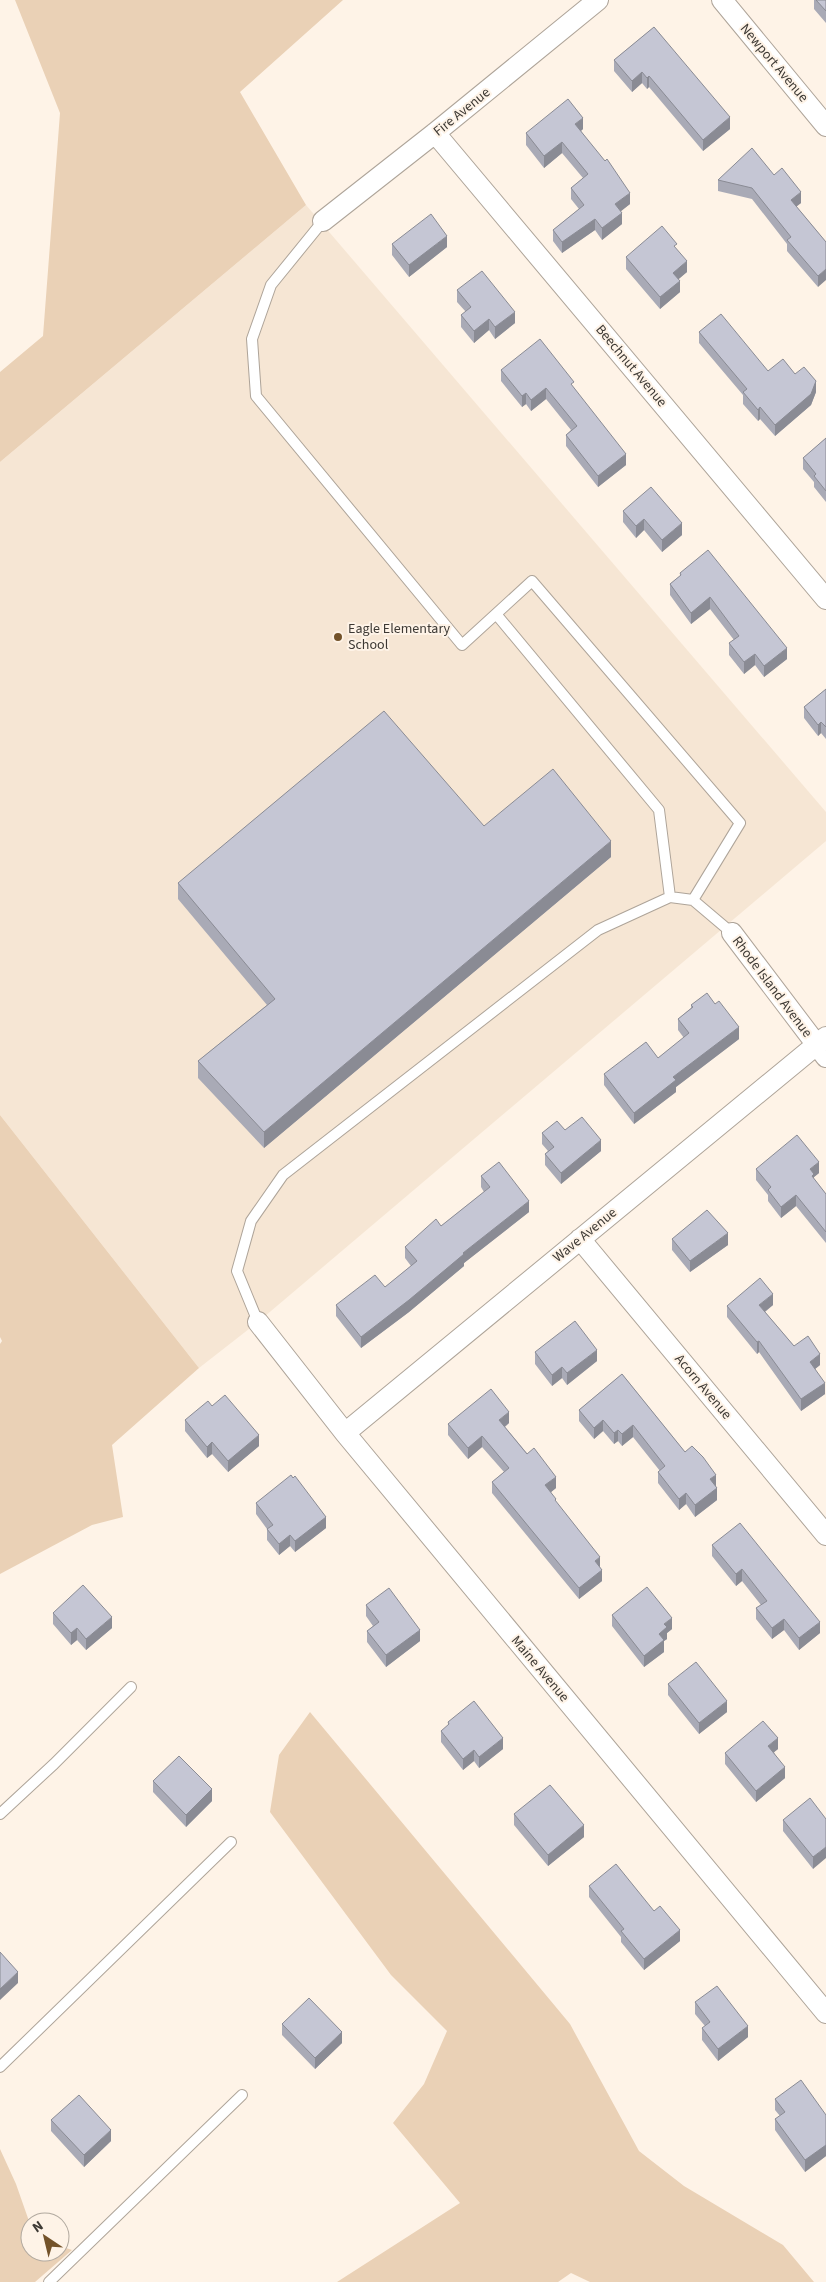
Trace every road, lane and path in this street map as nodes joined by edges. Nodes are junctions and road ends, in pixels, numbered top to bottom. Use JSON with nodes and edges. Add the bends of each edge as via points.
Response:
{"nodes":[{"id":1,"x":598,"y":0,"type":"edge"},
{"id":2,"x":722,"y":0,"type":"edge"},
{"id":3,"x":826,"y":126,"type":"edge"},
{"id":4,"x":435,"y":133,"type":"junction"},
{"id":5,"x":323,"y":221,"type":"joint"},
{"id":6,"x":826,"y":599,"type":"edge"},
{"id":7,"x":496,"y":614,"type":"junction"},
{"id":8,"x":670,"y":897,"type":"junction"},
{"id":9,"x":693,"y":900,"type":"junction"},
{"id":10,"x":732,"y":933,"type":"joint"},
{"id":11,"x":823,"y":1046,"type":"edge"},
{"id":12,"x":580,"y":1239,"type":"junction"},
{"id":13,"x":258,"y":1322,"type":"joint"},
{"id":14,"x":345,"y":1433,"type":"junction"},
{"id":15,"x":826,"y":1535,"type":"edge"},
{"id":16,"x":131,"y":1687,"type":"dead end"},
{"id":17,"x":0,"y":1814,"type":"edge"},
{"id":18,"x":231,"y":1842,"type":"dead end"},
{"id":19,"x":826,"y":2014,"type":"edge"},
{"id":20,"x":0,"y":2067,"type":"edge"},
{"id":21,"x":242,"y":2095,"type":"dead end"},
{"id":22,"x":49,"y":2282,"type":"edge"}],
"edges":[{"from":1,"to":4,"type":"street","name":"Fire Avenue"},
{"from":2,"to":3,"type":"street","name":"Newport Avenue"},
{"from":4,"to":5,"type":"street","name":"Fire Avenue"},
{"from":4,"to":6,"type":"street","name":"Beechnut Avenue"},
{"from":5,"to":7,"type":"lane","via":[[271,285],[252,339],[256,396],[462,645]]},
{"from":7,"to":8,"type":"lane","via":[[659,810]]},
{"from":7,"to":9,"type":"lane","via":[[532,581],[740,823]]},
{"from":8,"to":9,"type":"lane"},
{"from":8,"to":13,"type":"lane","via":[[598,930],[282,1175],[251,1221],[237,1271]]},
{"from":9,"to":10,"type":"lane","name":"Rhode Island Avenue"},
{"from":10,"to":11,"type":"street","name":"Rhode Island Avenue"},
{"from":11,"to":12,"type":"street","name":"Wave Avenue"},
{"from":12,"to":14,"type":"street","name":"Wave Avenue"},
{"from":12,"to":15,"type":"street","name":"Acorn Avenue"},
{"from":13,"to":14,"type":"street","name":"Maine Avenue"},
{"from":14,"to":19,"type":"street","name":"Maine Avenue"},
{"from":16,"to":17,"type":"lane"},
{"from":18,"to":20,"type":"lane"},
{"from":21,"to":22,"type":"lane"}]}
